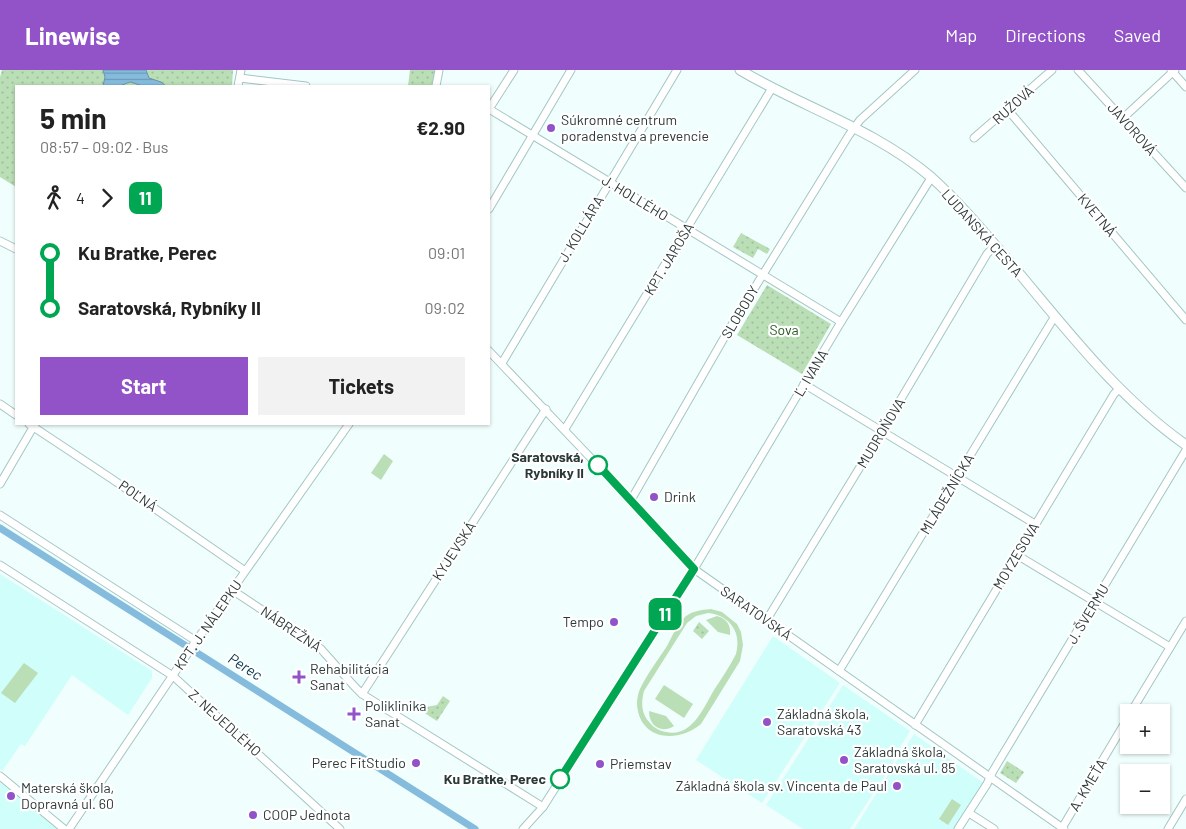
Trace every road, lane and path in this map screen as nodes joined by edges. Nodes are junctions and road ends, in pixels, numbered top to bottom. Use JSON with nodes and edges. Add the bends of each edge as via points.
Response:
{"nodes":[{"id":1,"x":240,"y":70,"type":"edge"},
{"id":2,"x":440,"y":70,"type":"edge"},
{"id":3,"x":514,"y":70,"type":"edge"},
{"id":4,"x":571,"y":70,"type":"edge"},
{"id":5,"x":677,"y":70,"type":"edge"},
{"id":6,"x":740,"y":70,"type":"edge"},
{"id":7,"x":915,"y":70,"type":"edge"},
{"id":8,"x":1052,"y":70,"type":"edge"},
{"id":9,"x":1078,"y":70,"type":"edge"},
{"id":10,"x":1173,"y":71,"type":"edge"},
{"id":11,"x":240,"y":78,"type":"junction"},
{"id":12,"x":238,"y":85,"type":"edge"},
{"id":13,"x":298,"y":85,"type":"edge"},
{"id":14,"x":436,"y":85,"type":"edge"},
{"id":15,"x":1186,"y":87,"type":"edge"},
{"id":16,"x":772,"y":88,"type":"junction"},
{"id":17,"x":490,"y":107,"type":"edge"},
{"id":18,"x":490,"y":110,"type":"edge"},
{"id":19,"x":1008,"y":110,"type":"junction"},
{"id":20,"x":1122,"y":119,"type":"junction"},
{"id":21,"x":854,"y":128,"type":"junction"},
{"id":22,"x":532,"y":136,"type":"junction"},
{"id":23,"x":974,"y":138,"type":"dead end"},
{"id":24,"x":931,"y":178,"type":"junction"},
{"id":25,"x":609,"y":183,"type":"junction"},
{"id":26,"x":1186,"y":188,"type":"edge"},
{"id":27,"x":490,"y":207,"type":"edge"},
{"id":28,"x":686,"y":230,"type":"junction"},
{"id":29,"x":0,"y":242,"type":"edge"},
{"id":30,"x":995,"y":245,"type":"junction"},
{"id":31,"x":15,"y":249,"type":"edge"},
{"id":32,"x":763,"y":274,"type":"junction"},
{"id":33,"x":1055,"y":316,"type":"junction"},
{"id":34,"x":1186,"y":320,"type":"edge"},
{"id":35,"x":841,"y":322,"type":"junction"},
{"id":36,"x":490,"y":352,"type":"edge"},
{"id":37,"x":502,"y":363,"type":"junction"},
{"id":38,"x":804,"y":384,"type":"junction"},
{"id":39,"x":1120,"y":388,"type":"junction"},
{"id":40,"x":0,"y":404,"type":"edge"},
{"id":41,"x":546,"y":409,"type":"junction"},
{"id":42,"x":15,"y":414,"type":"edge"},
{"id":43,"x":32,"y":425,"type":"edge"},
{"id":44,"x":348,"y":425,"type":"edge"},
{"id":45,"x":565,"y":429,"type":"junction"},
{"id":46,"x":882,"y":431,"type":"junction"},
{"id":47,"x":1186,"y":445,"type":"edge"},
{"id":48,"x":1186,"y":450,"type":"edge"},
{"id":49,"x":957,"y":477,"type":"junction"},
{"id":50,"x":0,"y":484,"type":"edge"},
{"id":51,"x":631,"y":500,"type":"junction"},
{"id":52,"x":0,"y":515,"type":"edge"},
{"id":53,"x":1035,"y":524,"type":"junction"},
{"id":54,"x":1017,"y":555,"type":"junction"},
{"id":55,"x":0,"y":565,"type":"edge"},
{"id":56,"x":694,"y":569,"type":"junction"},
{"id":57,"x":245,"y":571,"type":"junction"},
{"id":58,"x":232,"y":590,"type":"junction"},
{"id":59,"x":1095,"y":602,"type":"junction"},
{"id":60,"x":766,"y":621,"type":"junction"},
{"id":61,"x":1186,"y":621,"type":"edge"},
{"id":62,"x":195,"y":643,"type":"junction"},
{"id":63,"x":1170,"y":647,"type":"junction"},
{"id":64,"x":839,"y":671,"type":"junction"},
{"id":65,"x":172,"y":676,"type":"junction"},
{"id":66,"x":362,"y":694,"type":"junction"},
{"id":67,"x":1136,"y":704,"type":"edge"},
{"id":68,"x":915,"y":725,"type":"junction"},
{"id":69,"x":1120,"y":731,"type":"edge"},
{"id":70,"x":0,"y":776,"type":"edge"},
{"id":71,"x":990,"y":778,"type":"junction"},
{"id":72,"x":1186,"y":799,"type":"edge"},
{"id":73,"x":543,"y":807,"type":"junction"},
{"id":74,"x":969,"y":812,"type":"junction"},
{"id":75,"x":991,"y":828,"type":"edge"},
{"id":76,"x":1063,"y":828,"type":"edge"},
{"id":77,"x":64,"y":829,"type":"edge"},
{"id":78,"x":69,"y":829,"type":"edge"},
{"id":79,"x":340,"y":829,"type":"edge"},
{"id":80,"x":523,"y":829,"type":"edge"},
{"id":81,"x":958,"y":829,"type":"edge"},
{"id":82,"x":1168,"y":829,"type":"edge"}],
"edges":[{"from":1,"to":11,"type":"street"},
{"from":2,"to":14,"type":"street"},
{"from":3,"to":17,"type":"street"},
{"from":4,"to":22,"type":"street"},
{"from":5,"to":25,"type":"street","name":"J. KOLLÁRA"},
{"from":6,"to":16,"type":"street","name":"LUDANSKÁ CESTA"},
{"from":7,"to":21,"type":"street","name":"SLOBODY"},
{"from":8,"to":19,"type":"street","name":"RUŽOVÁ"},
{"from":9,"to":20,"type":"street","name":"JAVOROVÁ"},
{"from":10,"to":15,"type":"street"},
{"from":10,"to":20,"type":"street"},
{"from":11,"to":12,"type":"street"},
{"from":11,"to":13,"type":"street"},
{"from":16,"to":21,"type":"street","name":"LUDANSKÁ CESTA"},
{"from":16,"to":28,"type":"street","name":"KPT. JAROŠA"},
{"from":18,"to":22,"type":"street","name":"J. HOLLÉHO"},
{"from":19,"to":23,"type":"street","name":"RUŽOVÁ"},
{"from":19,"to":34,"type":"street","name":"KVETNÁ"},
{"from":20,"to":26,"type":"street","name":"JAVOROVÁ"},
{"from":21,"to":24,"type":"street","name":"LUDANSKÁ CESTA","via":[[890,148]]},
{"from":21,"to":32,"type":"street","name":"SLOBODY"},
{"from":22,"to":25,"type":"street","name":"J. HOLLÉHO"},
{"from":22,"to":27,"type":"street"},
{"from":24,"to":30,"type":"street","name":"LUDANSKÁ CESTA"},
{"from":24,"to":35,"type":"street","name":"Ľ. IVANA"},
{"from":25,"to":28,"type":"street","name":"J. HOLLÉHO"},
{"from":25,"to":37,"type":"street","name":"J. KOLLÁRA"},
{"from":28,"to":32,"type":"street","name":"J. HOLLÉHO"},
{"from":28,"to":45,"type":"street","name":"KPT. JAROŠA"},
{"from":29,"to":31,"type":"street"},
{"from":30,"to":33,"type":"street","name":"LUDANSKÁ CESTA"},
{"from":30,"to":46,"type":"street","name":"MUDROŇOVA"},
{"from":32,"to":35,"type":"street","name":"J. HOLLÉHO"},
{"from":32,"to":51,"type":"street","name":"SLOBODY"},
{"from":33,"to":39,"type":"street","name":"LUDANSKÁ CESTA"},
{"from":33,"to":49,"type":"street","name":"MLÁDEŽNÍCKA"},
{"from":35,"to":38,"type":"street","name":"Ľ. IVANA"},
{"from":36,"to":37,"type":"street","name":"SARATOVSKÁ"},
{"from":37,"to":41,"type":"street","name":"SARATOVSKÁ"},
{"from":38,"to":46,"type":"street"},
{"from":38,"to":56,"type":"street","name":"Ľ. IVANA"},
{"from":39,"to":47,"type":"street","name":"LUDANSKÁ CESTA","via":[[1155,422]]},
{"from":39,"to":53,"type":"street","name":"MOYZESOVA"},
{"from":40,"to":42,"type":"street"},
{"from":41,"to":45,"type":"street","name":"SARATOVSKÁ"},
{"from":41,"to":66,"type":"street","name":"KYJEVSKÁ"},
{"from":43,"to":50,"type":"street"},
{"from":43,"to":57,"type":"street","name":"POĽNÁ"},
{"from":44,"to":57,"type":"street","name":"KPT. J. NÁLEPKU"},
{"from":45,"to":51,"type":"street","name":"SARATOVSKÁ"},
{"from":46,"to":49,"type":"street"},
{"from":46,"to":60,"type":"street","name":"MUDROŇOVA"},
{"from":48,"to":59,"type":"street","name":"J. ŠVERMU"},
{"from":49,"to":53,"type":"street"},
{"from":49,"to":64,"type":"street","name":"MLÁDEŽNÍCKA"},
{"from":51,"to":56,"type":"street","name":"SARATOVSKÁ"},
{"from":52,"to":62,"type":"street"},
{"from":53,"to":54,"type":"street","name":"MOYZESOVA"},
{"from":54,"to":59,"type":"street"},
{"from":54,"to":68,"type":"street","name":"MOYZESOVA"},
{"from":55,"to":65,"type":"street","name":"Z. NEJEDLÉHO"},
{"from":56,"to":60,"type":"street","name":"SARATOVSKÁ"},
{"from":56,"to":73,"type":"street","name":"Ľ. IVANA"},
{"from":57,"to":58,"type":"street","name":"KPT. J. NÁLEPKU"},
{"from":58,"to":62,"type":"street","name":"KPT. J. NÁLEPKU"},
{"from":58,"to":66,"type":"street","name":"NÁBREŽNÁ","via":[[321,650]]},
{"from":59,"to":63,"type":"street"},
{"from":59,"to":71,"type":"street","name":"J. ŠVERMU"},
{"from":60,"to":64,"type":"street","name":"SARATOVSKÁ"},
{"from":61,"to":63,"type":"street"},
{"from":62,"to":65,"type":"street","name":"KPT. J. NÁLEPKU"},
{"from":63,"to":67,"type":"street"},
{"from":64,"to":68,"type":"street","name":"SARATOVSKÁ"},
{"from":65,"to":78,"type":"street","name":"KPT. J. NÁLEPKU"},
{"from":65,"to":79,"type":"street","name":"Z. NEJEDLÉHO"},
{"from":66,"to":73,"type":"street","name":"NÁBREŽNÁ"},
{"from":68,"to":71,"type":"street","name":"SARATOVSKÁ"},
{"from":69,"to":76,"type":"street","name":"A. KMEŤA"},
{"from":70,"to":77,"type":"street"},
{"from":71,"to":74,"type":"street","name":"J. ŠVERMU"},
{"from":71,"to":76,"type":"street","name":"SARATOVSKÁ"},
{"from":72,"to":82,"type":"street"},
{"from":73,"to":80,"type":"street","name":"Ľ. IVANA"},
{"from":74,"to":75,"type":"street"},
{"from":74,"to":81,"type":"street","name":"J. ŠVERMU"}]}
